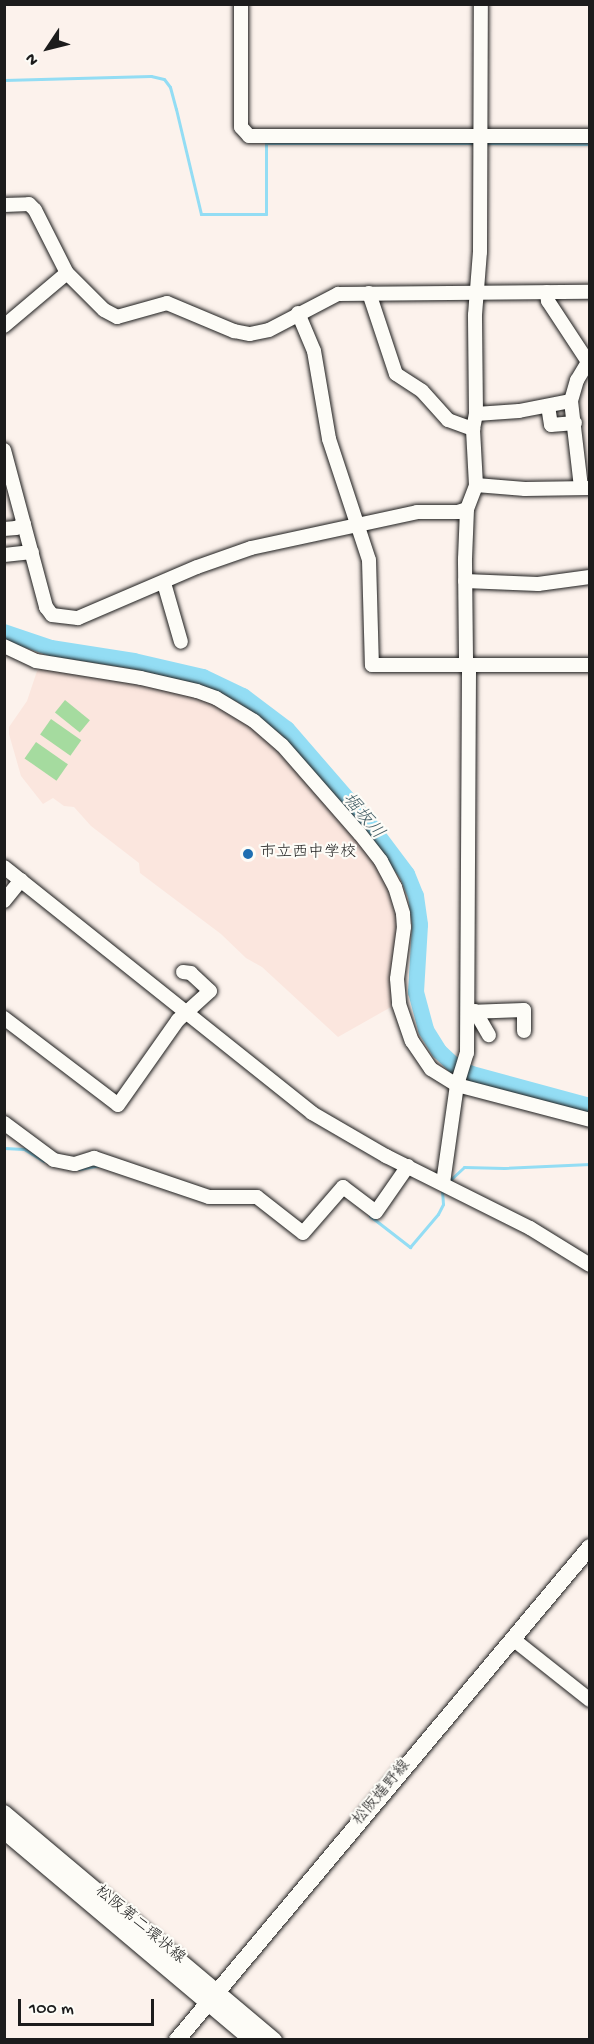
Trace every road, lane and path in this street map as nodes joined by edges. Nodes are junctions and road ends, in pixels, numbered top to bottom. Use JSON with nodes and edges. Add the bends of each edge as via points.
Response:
{"nodes":[{"id":1,"x":241,"y":4,"type":"edge"},
{"id":2,"x":482,"y":4,"type":"edge"},
{"id":3,"x":590,"y":136,"type":"edge"},
{"id":4,"x":481,"y":141,"type":"junction"},
{"id":5,"x":4,"y":204,"type":"edge"},
{"id":6,"x":67,"y":273,"type":"junction"},
{"id":7,"x":478,"y":292,"type":"junction"},
{"id":8,"x":547,"y":292,"type":"junction"},
{"id":9,"x":590,"y":292,"type":"edge"},
{"id":10,"x":369,"y":293,"type":"junction"},
{"id":11,"x":298,"y":313,"type":"junction"},
{"id":12,"x":4,"y":326,"type":"edge"},
{"id":13,"x":589,"y":362,"type":"edge"},
{"id":14,"x":571,"y":401,"type":"junction"},
{"id":15,"x":548,"y":405,"type":"junction"},
{"id":16,"x":476,"y":414,"type":"junction"},
{"id":17,"x":575,"y":423,"type":"junction"},
{"id":18,"x":473,"y":429,"type":"junction"},
{"id":19,"x":4,"y":450,"type":"edge"},
{"id":20,"x":584,"y":450,"type":"edge"},
{"id":21,"x":476,"y":485,"type":"junction"},
{"id":22,"x":585,"y":488,"type":"edge"},
{"id":23,"x":467,"y":509,"type":"junction"},
{"id":24,"x":24,"y":524,"type":"junction"},
{"id":25,"x":357,"y":524,"type":"junction"},
{"id":26,"x":4,"y":529,"type":"edge"},
{"id":27,"x":32,"y":552,"type":"junction"},
{"id":28,"x":4,"y":555,"type":"edge"},
{"id":29,"x":590,"y":577,"type":"edge"},
{"id":30,"x":465,"y":581,"type":"junction"},
{"id":31,"x":164,"y":583,"type":"junction"},
{"id":32,"x":181,"y":642,"type":"dead end"},
{"id":33,"x":4,"y":646,"type":"edge"},
{"id":34,"x":590,"y":665,"type":"edge"},
{"id":35,"x":470,"y":667,"type":"junction"},
{"id":36,"x":4,"y":867,"type":"edge"},
{"id":37,"x":21,"y":880,"type":"junction"},
{"id":38,"x":4,"y":901,"type":"edge"},
{"id":39,"x":183,"y":972,"type":"dead end"},
{"id":40,"x":472,"y":1012,"type":"junction"},
{"id":41,"x":187,"y":1013,"type":"junction"},
{"id":42,"x":4,"y":1018,"type":"edge"},
{"id":43,"x":524,"y":1031,"type":"dead end"},
{"id":44,"x":489,"y":1035,"type":"dead end"},
{"id":45,"x":458,"y":1083,"type":"junction"},
{"id":46,"x":590,"y":1120,"type":"edge"},
{"id":47,"x":4,"y":1122,"type":"edge"},
{"id":48,"x":408,"y":1166,"type":"junction"},
{"id":49,"x":446,"y":1184,"type":"junction"},
{"id":50,"x":590,"y":1265,"type":"edge"},
{"id":51,"x":590,"y":1548,"type":"edge"},
{"id":52,"x":513,"y":1639,"type":"junction"},
{"id":53,"x":590,"y":1700,"type":"edge"},
{"id":54,"x":4,"y":1813,"type":"edge"},
{"id":55,"x":4,"y":1831,"type":"edge"},
{"id":56,"x":212,"y":1997,"type":"junction"},
{"id":57,"x":177,"y":2040,"type":"edge"},
{"id":58,"x":252,"y":2040,"type":"edge"},
{"id":59,"x":274,"y":2040,"type":"edge"}],
"edges":[{"from":1,"to":4,"type":"street","via":[[241,127],[249,136]]},
{"from":2,"to":4,"type":"street"},
{"from":3,"to":4,"type":"street"},
{"from":4,"to":7,"type":"street"},
{"from":5,"to":6,"type":"street","via":[[28,204],[35,210]]},
{"from":6,"to":11,"type":"street","via":[[104,310],[117,317],[167,303],[250,334],[269,330]]},
{"from":6,"to":12,"type":"street"},
{"from":7,"to":8,"type":"street"},
{"from":7,"to":10,"type":"street"},
{"from":7,"to":16,"type":"street"},
{"from":8,"to":9,"type":"street"},
{"from":8,"to":13,"type":"street","via":[[548,301]]},
{"from":10,"to":11,"type":"street","via":[[338,294]]},
{"from":10,"to":18,"type":"street","via":[[396,374],[422,391],[448,420]]},
{"from":11,"to":25,"type":"street","via":[[314,351],[325,424]]},
{"from":13,"to":14,"type":"street","via":[[577,380]]},
{"from":14,"to":15,"type":"street"},
{"from":14,"to":17,"type":"street"},
{"from":15,"to":16,"type":"street"},
{"from":15,"to":17,"type":"street","via":[[551,425]]},
{"from":16,"to":18,"type":"street"},
{"from":17,"to":20,"type":"street"},
{"from":18,"to":21,"type":"street"},
{"from":19,"to":24,"type":"street"},
{"from":20,"to":22,"type":"street"},
{"from":21,"to":22,"type":"street"},
{"from":21,"to":23,"type":"street"},
{"from":23,"to":25,"type":"street","via":[[417,512]]},
{"from":23,"to":30,"type":"street"},
{"from":24,"to":26,"type":"street"},
{"from":24,"to":27,"type":"street"},
{"from":25,"to":31,"type":"street","via":[[251,548]]},
{"from":25,"to":35,"type":"street","via":[[369,560],[372,665]]},
{"from":27,"to":28,"type":"street"},
{"from":27,"to":31,"type":"street","via":[[46,607],[52,615],[78,618]]},
{"from":29,"to":30,"type":"street","via":[[537,584]]},
{"from":30,"to":35,"type":"street","via":[[466,659]]},
{"from":31,"to":32,"type":"street"},
{"from":33,"to":45,"type":"street","via":[[36,662],[141,678],[207,694],[244,714],[282,745],[360,834],[392,880],[403,914],[397,980],[402,1015],[425,1062],[442,1078]]},
{"from":34,"to":35,"type":"street"},
{"from":35,"to":40,"type":"street"},
{"from":36,"to":37,"type":"street"},
{"from":37,"to":38,"type":"street"},
{"from":37,"to":41,"type":"street"},
{"from":39,"to":41,"type":"street","via":[[191,973],[210,992]]},
{"from":40,"to":43,"type":"street","via":[[524,1010]]},
{"from":40,"to":44,"type":"street"},
{"from":40,"to":45,"type":"street","via":[[467,1053]]},
{"from":41,"to":42,"type":"street","via":[[118,1105]]},
{"from":41,"to":48,"type":"street","via":[[312,1113]]},
{"from":45,"to":46,"type":"street"},
{"from":45,"to":49,"type":"street"},
{"from":47,"to":48,"type":"street","via":[[54,1161],[75,1164],[94,1158],[209,1197],[257,1197],[303,1233],[344,1186],[376,1212]]},
{"from":48,"to":49,"type":"street"},
{"from":49,"to":50,"type":"street"},
{"from":51,"to":52,"type":"main road","name":"松阪嬉野線"},
{"from":52,"to":53,"type":"street"},
{"from":52,"to":56,"type":"main road","name":"松阪嬉野線"},
{"from":54,"to":56,"type":"main road","name":"松阪第二環状線"},
{"from":55,"to":56,"type":"main road","name":"松阪第二環状線"},
{"from":56,"to":57,"type":"main road","name":"松阪嬉野線"},
{"from":56,"to":58,"type":"main road","name":"松阪第二環状線"},
{"from":56,"to":59,"type":"main road","name":"松阪第二環状線"}]}
